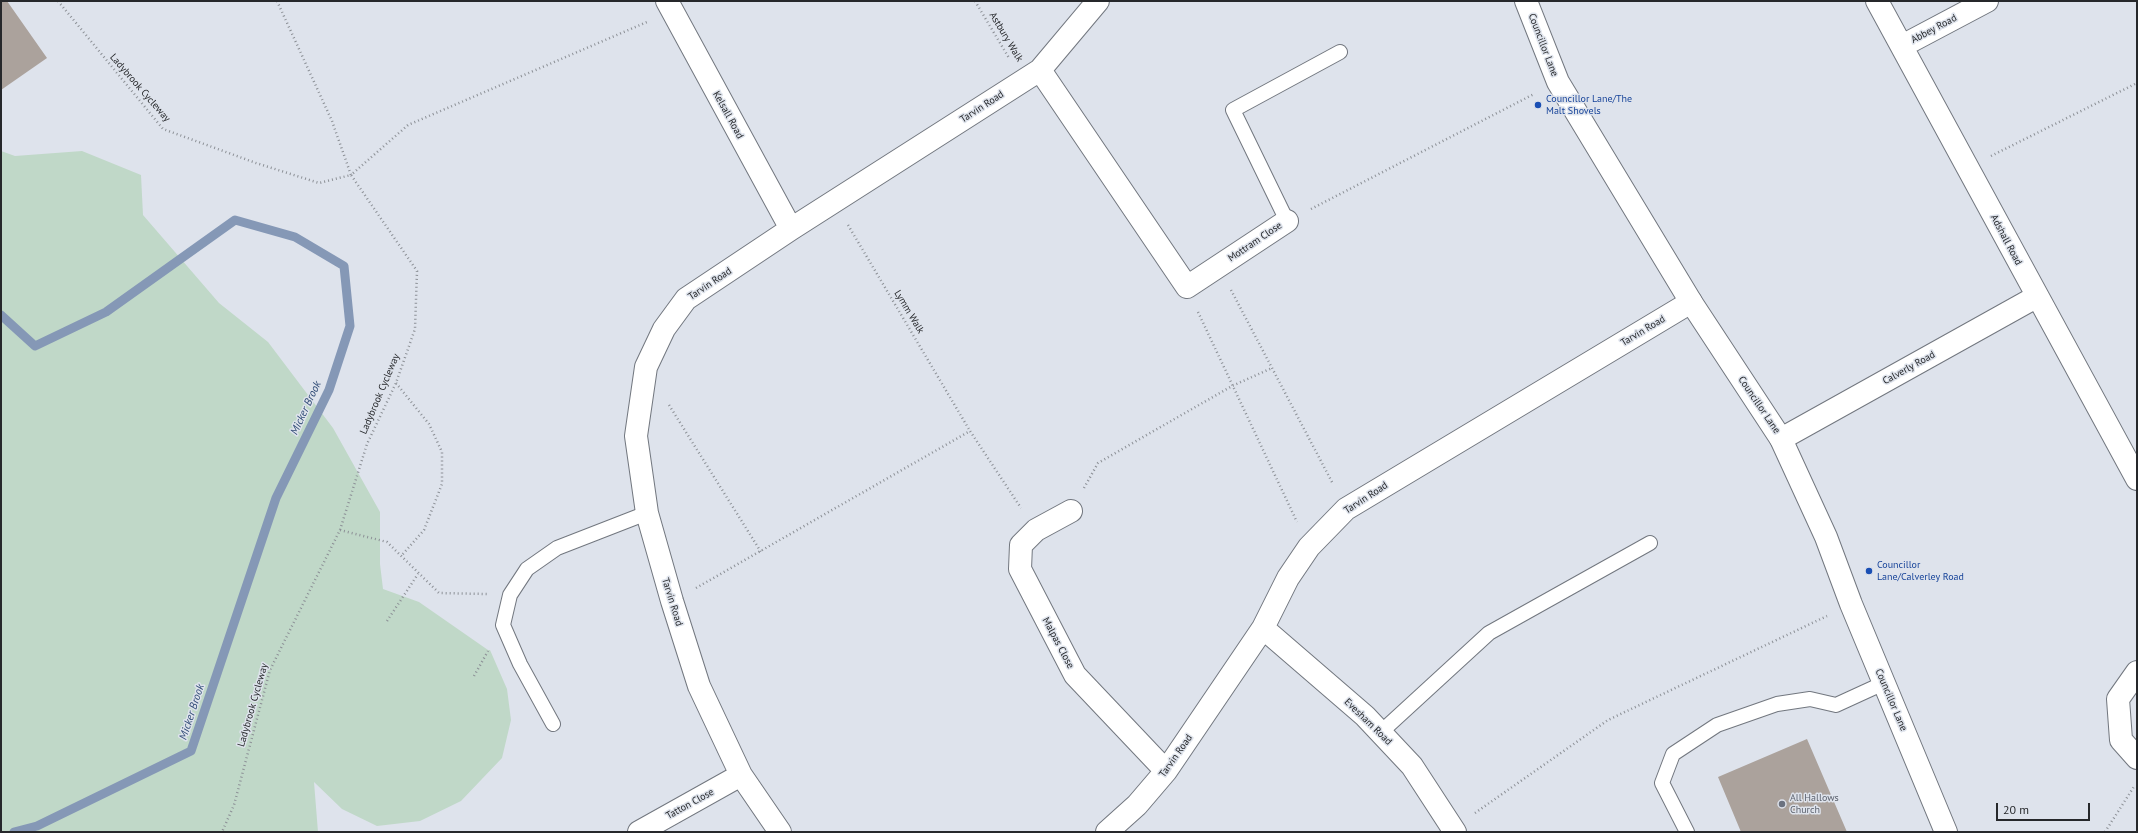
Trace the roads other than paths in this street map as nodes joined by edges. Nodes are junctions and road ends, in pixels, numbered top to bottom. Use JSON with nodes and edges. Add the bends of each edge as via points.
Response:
{"nodes":[{"id":1,"x":1098,"y":1,"type":"edge"},
{"id":2,"x":1526,"y":1,"type":"edge"},
{"id":3,"x":1877,"y":1,"type":"edge"},
{"id":4,"x":1987,"y":1,"type":"edge"},
{"id":5,"x":669,"y":6,"type":"edge"},
{"id":6,"x":1902,"y":46,"type":"junction"},
{"id":7,"x":1340,"y":52,"type":"dead end"},
{"id":8,"x":1032,"y":76,"type":"junction"},
{"id":9,"x":1288,"y":221,"type":"joint"},
{"id":10,"x":791,"y":229,"type":"junction"},
{"id":11,"x":2036,"y":297,"type":"junction"},
{"id":12,"x":1690,"y":302,"type":"junction"},
{"id":13,"x":1781,"y":439,"type":"junction"},
{"id":14,"x":2137,"y":479,"type":"edge"},
{"id":15,"x":1071,"y":511,"type":"road end"},
{"id":16,"x":647,"y":513,"type":"junction"},
{"id":17,"x":1650,"y":543,"type":"dead end"},
{"id":18,"x":1263,"y":628,"type":"junction"},
{"id":19,"x":2137,"y":672,"type":"edge"},
{"id":20,"x":1884,"y":683,"type":"junction"},
{"id":21,"x":553,"y":724,"type":"dead end"},
{"id":22,"x":1380,"y":733,"type":"junction"},
{"id":23,"x":2137,"y":758,"type":"edge"},
{"id":24,"x":1166,"y":771,"type":"junction"},
{"id":25,"x":742,"y":775,"type":"junction"},
{"id":26,"x":1454,"y":830,"type":"edge"},
{"id":27,"x":639,"y":832,"type":"edge"},
{"id":28,"x":780,"y":832,"type":"edge"},
{"id":29,"x":1107,"y":832,"type":"edge"},
{"id":30,"x":1687,"y":832,"type":"edge"},
{"id":31,"x":1946,"y":832,"type":"edge"}],
"edges":[{"from":1,"to":8,"type":"street","name":"Tarvin Road"},
{"from":2,"to":12,"type":"street","name":"Councillor Lane","via":[[1558,82]]},
{"from":3,"to":6,"type":"street","name":"Adshall Road"},
{"from":4,"to":6,"type":"street","name":"Abbey Road"},
{"from":5,"to":10,"type":"street","name":"Kelsall Road"},
{"from":6,"to":11,"type":"street","name":"Adshall Road"},
{"from":7,"to":9,"type":"lane","via":[[1233,110]]},
{"from":8,"to":9,"type":"street","name":"Mottram Close","via":[[1187,287]]},
{"from":8,"to":10,"type":"street","name":"Tarvin Road"},
{"from":10,"to":16,"type":"street","name":"Tarvin Road","via":[[686,300],[664,329],[646,367],[636,436]]},
{"from":11,"to":13,"type":"street","name":"Calverly Road"},
{"from":11,"to":14,"type":"street","name":"Adshall Road"},
{"from":12,"to":13,"type":"street","name":"Councillor Lane"},
{"from":12,"to":18,"type":"street","name":"Tarvin Road","via":[[1346,509],[1309,547],[1288,578]]},
{"from":13,"to":20,"type":"street","name":"Councillor Lane","via":[[1826,537]]},
{"from":15,"to":24,"type":"street","name":"Malpas Close","via":[[1036,530],[1021,545],[1020,569],[1075,675]]},
{"from":16,"to":21,"type":"lane","via":[[557,548],[527,569],[510,595],[503,625],[520,664]]},
{"from":16,"to":25,"type":"street","name":"Tarvin Road","via":[[699,686]]},
{"from":17,"to":22,"type":"lane","via":[[1489,633]]},
{"from":18,"to":22,"type":"street","name":"Evesham Road","via":[[1365,716]]},
{"from":18,"to":24,"type":"street","name":"Tarvin Road"},
{"from":19,"to":23,"type":"street","via":[[2118,699],[2121,740]]},
{"from":20,"to":30,"type":"lane","via":[[1836,705],[1810,699],[1777,704],[1717,725],[1674,754],[1662,783]]},
{"from":20,"to":31,"type":"street","name":"Councillor Lane"},
{"from":22,"to":26,"type":"street","name":"Evesham Road","via":[[1412,766]]},
{"from":24,"to":29,"type":"street","name":"Tarvin Road","via":[[1138,805]]},
{"from":25,"to":27,"type":"street","name":"Tatton Close"},
{"from":25,"to":28,"type":"street","name":"Tarvin Road"}]}
